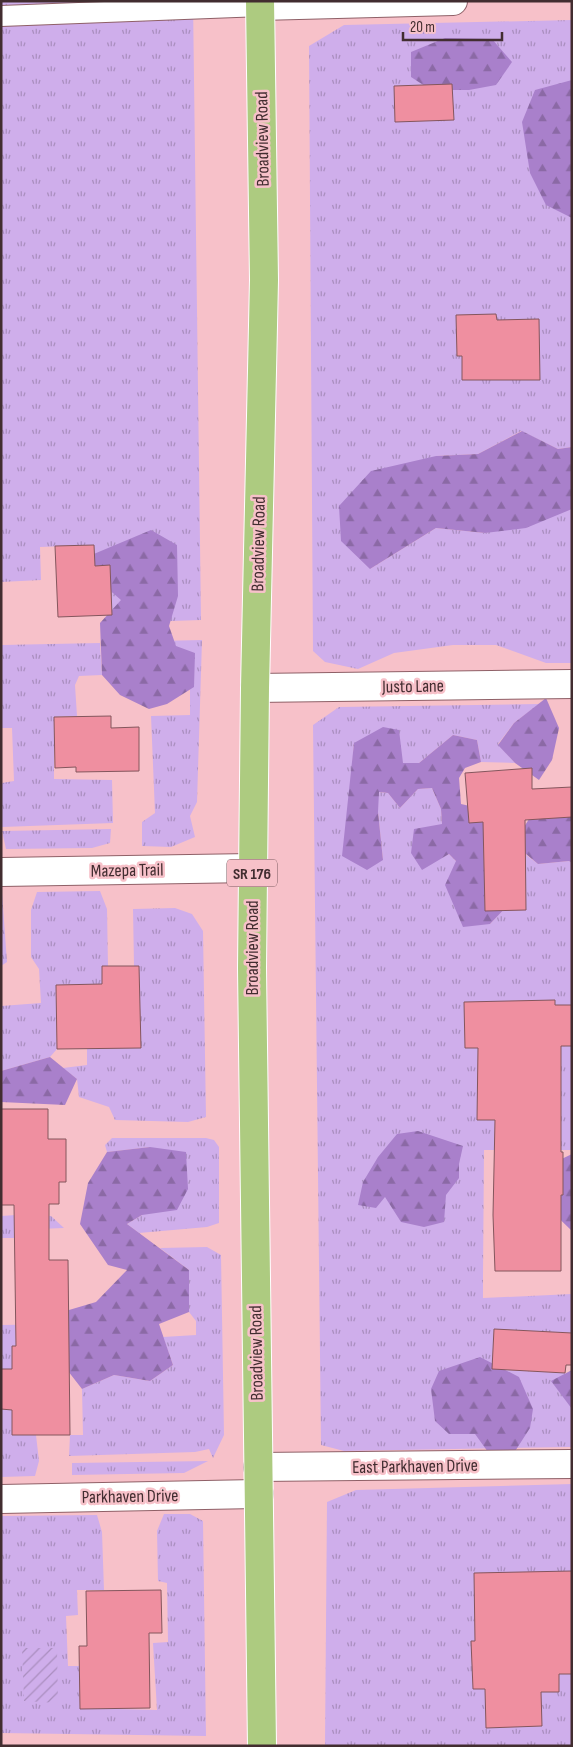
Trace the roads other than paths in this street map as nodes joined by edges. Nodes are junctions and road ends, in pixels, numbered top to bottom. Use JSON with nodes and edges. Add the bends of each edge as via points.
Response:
{"nodes":[{"id":1,"x":453,"y":1,"type":"edge"},
{"id":2,"x":260,"y":4,"type":"edge"},
{"id":3,"x":1,"y":16,"type":"edge"},
{"id":4,"x":572,"y":684,"type":"edge"},
{"id":5,"x":255,"y":688,"type":"junction"},
{"id":6,"x":252,"y":868,"type":"junction"},
{"id":7,"x":1,"y":872,"type":"edge"},
{"id":8,"x":572,"y":1464,"type":"edge"},
{"id":9,"x":258,"y":1481,"type":"junction"},
{"id":10,"x":1,"y":1499,"type":"edge"},
{"id":11,"x":262,"y":1746,"type":"edge"}],
"edges":[{"from":1,"to":2,"type":"street"},
{"from":2,"to":3,"type":"lane"},
{"from":2,"to":5,"type":"main road","name":"Broadview Road","number":"SR 176","via":[[264,280]]},
{"from":4,"to":5,"type":"street","name":"Justo Lane"},
{"from":5,"to":6,"type":"main road","name":"Broadview Road","number":"SR 176"},
{"from":6,"to":7,"type":"street","name":"Mazepa Trail"},
{"from":6,"to":9,"type":"main road","name":"Broadview Road","number":"SR 176"},
{"from":8,"to":9,"type":"street","name":"East Parkhaven Drive"},
{"from":9,"to":10,"type":"street","name":"Parkhaven Drive"},
{"from":9,"to":11,"type":"main road","name":"Broadview Road","number":"SR 176"}]}
